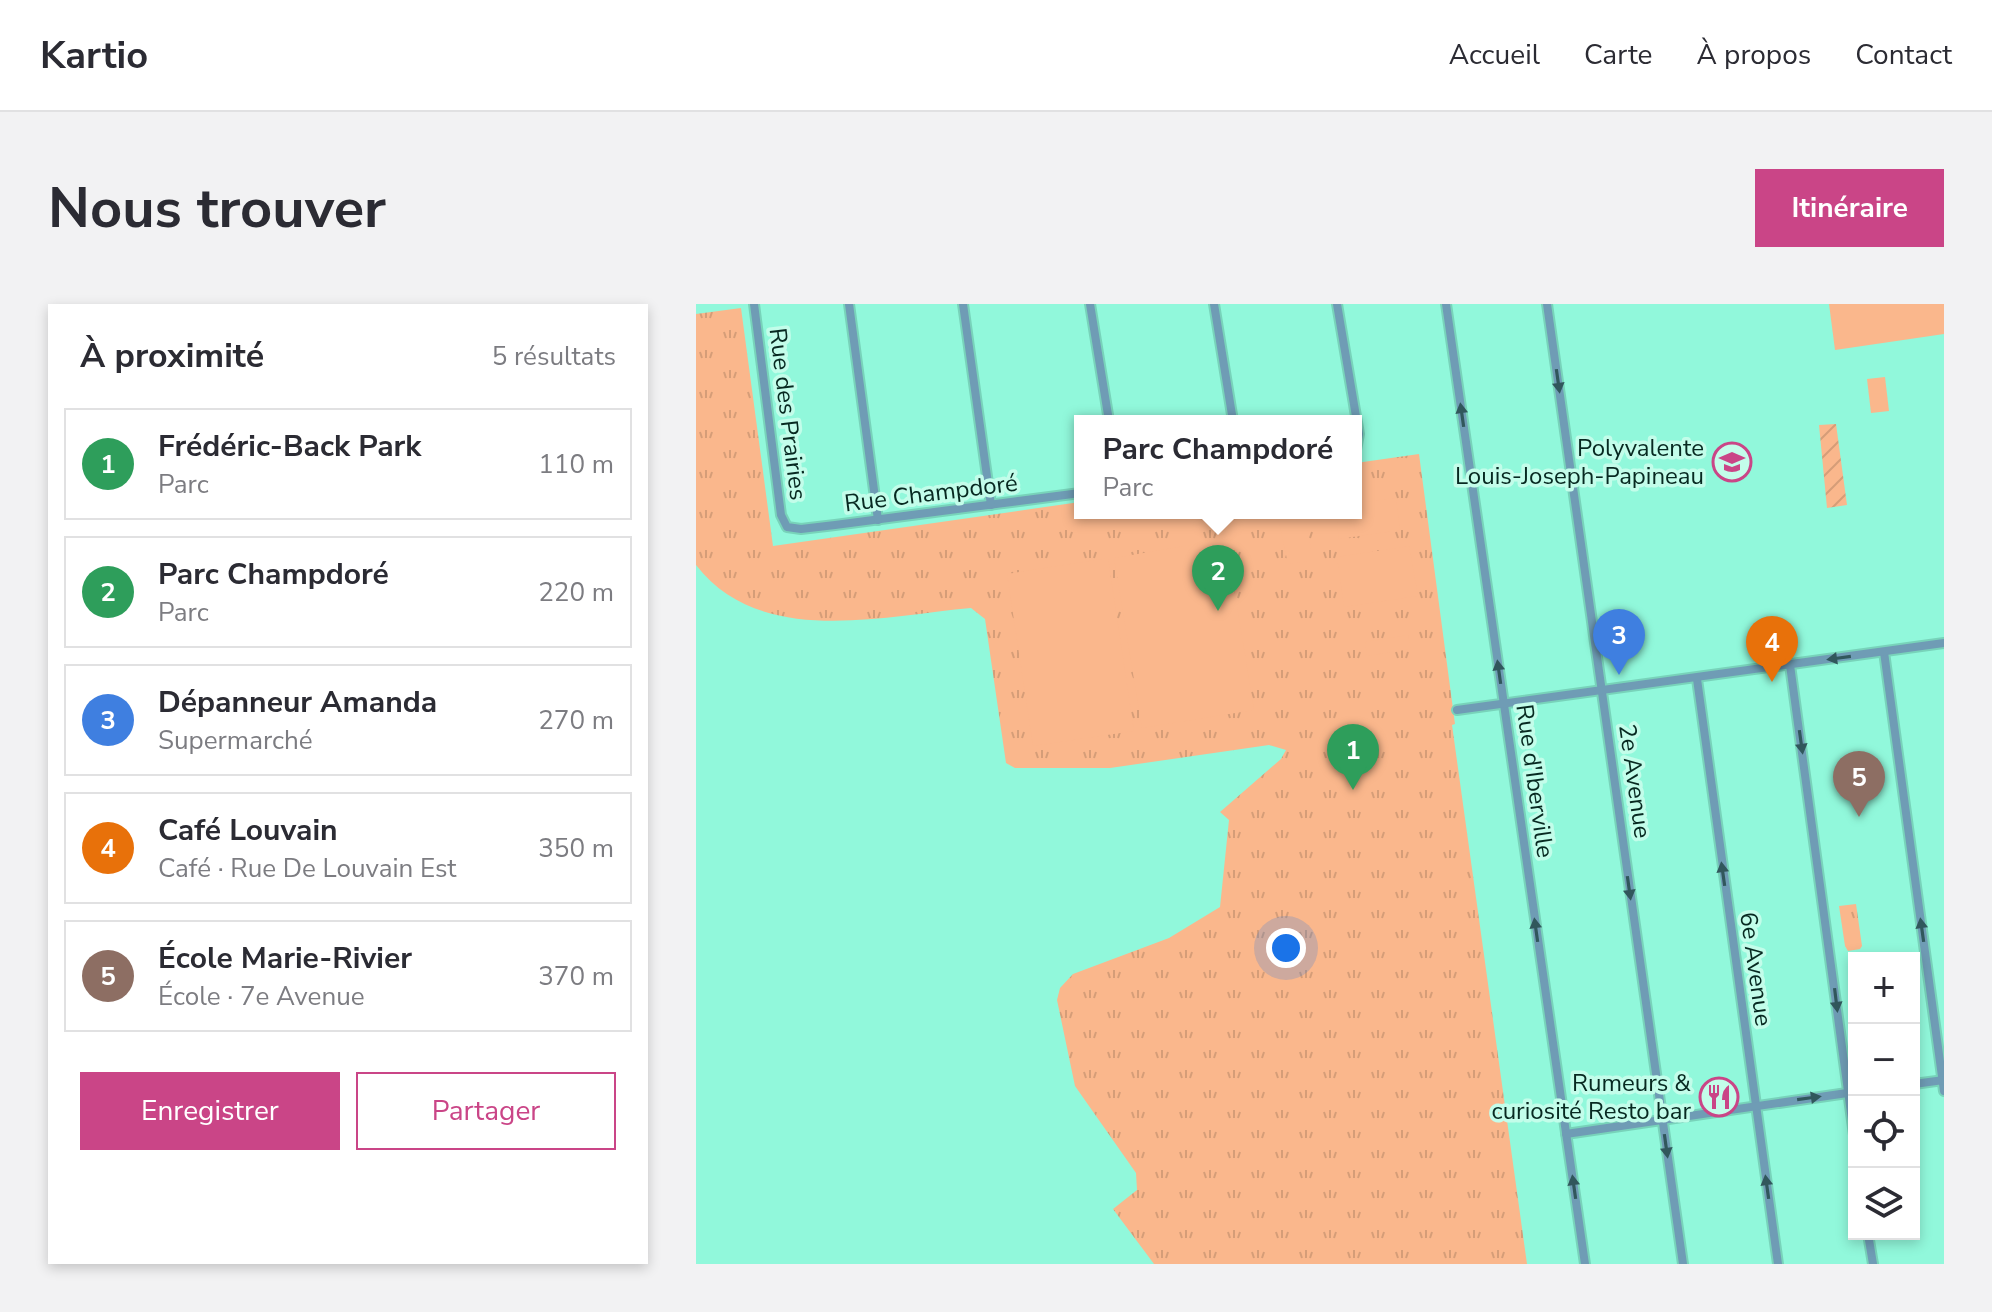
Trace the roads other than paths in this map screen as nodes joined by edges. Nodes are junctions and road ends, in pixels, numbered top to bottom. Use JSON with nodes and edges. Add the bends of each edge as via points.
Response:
{"nodes":[{"id":1,"x":754,"y":304,"type":"edge"},
{"id":2,"x":849,"y":304,"type":"edge"},
{"id":3,"x":963,"y":304,"type":"edge"},
{"id":4,"x":1090,"y":304,"type":"edge"},
{"id":5,"x":1214,"y":304,"type":"edge"},
{"id":6,"x":1340,"y":304,"type":"edge"},
{"id":7,"x":1446,"y":304,"type":"edge"},
{"id":8,"x":1547,"y":304,"type":"edge"},
{"id":9,"x":1108,"y":415,"type":"edge"},
{"id":10,"x":1232,"y":415,"type":"edge"},
{"id":11,"x":1356,"y":415,"type":"edge"},
{"id":12,"x":1074,"y":494,"type":"edge"},
{"id":13,"x":991,"y":505,"type":"junction"},
{"id":14,"x":878,"y":520,"type":"junction"},
{"id":15,"x":787,"y":527,"type":"joint"},
{"id":16,"x":1944,"y":643,"type":"edge"},
{"id":17,"x":1884,"y":652,"type":"junction"},
{"id":18,"x":1790,"y":665,"type":"junction"},
{"id":19,"x":1697,"y":679,"type":"junction"},
{"id":20,"x":1602,"y":691,"type":"junction"},
{"id":21,"x":1503,"y":704,"type":"junction"},
{"id":22,"x":1457,"y":710,"type":"dead end"},
{"id":23,"x":1848,"y":1071,"type":"edge"},
{"id":24,"x":1943,"y":1080,"type":"edge"},
{"id":25,"x":1920,"y":1083,"type":"edge"},
{"id":26,"x":1944,"y":1091,"type":"edge"},
{"id":27,"x":1848,"y":1092,"type":"edge"},
{"id":28,"x":1755,"y":1106,"type":"junction"},
{"id":29,"x":1662,"y":1119,"type":"junction"},
{"id":30,"x":1566,"y":1134,"type":"junction"},
{"id":31,"x":1869,"y":1240,"type":"edge"},
{"id":32,"x":1585,"y":1264,"type":"edge"},
{"id":33,"x":1683,"y":1264,"type":"edge"},
{"id":34,"x":1778,"y":1264,"type":"edge"},
{"id":35,"x":1873,"y":1264,"type":"edge"}],
"edges":[{"from":1,"to":15,"type":"street","name":"Rue des Prairies","via":[[781,515]]},
{"from":2,"to":14,"type":"street"},
{"from":3,"to":13,"type":"street"},
{"from":4,"to":9,"type":"street"},
{"from":5,"to":10,"type":"street"},
{"from":6,"to":11,"type":"street"},
{"from":21,"to":7,"type":"street","name":"Rue d'Iberville","one_way":true},
{"from":8,"to":20,"type":"street","name":"2e Avenue","one_way":true},
{"from":12,"to":13,"type":"street","name":"Rue Champdoré"},
{"from":13,"to":14,"type":"street","name":"Rue Champdoré"},
{"from":14,"to":15,"type":"street","name":"Rue Champdoré"},
{"from":16,"to":17,"type":"street"},
{"from":17,"to":18,"type":"street","one_way":true},
{"from":24,"to":17,"type":"street","one_way":true},
{"from":18,"to":19,"type":"street"},
{"from":18,"to":23,"type":"street","one_way":true},
{"from":19,"to":20,"type":"street"},
{"from":28,"to":19,"type":"street","name":"6e Avenue","one_way":true},
{"from":20,"to":21,"type":"street"},
{"from":20,"to":29,"type":"street","name":"2e Avenue","one_way":true},
{"from":21,"to":22,"type":"street"},
{"from":30,"to":21,"type":"street","name":"Rue d'Iberville","one_way":true},
{"from":24,"to":25,"type":"street"},
{"from":24,"to":26,"type":"street"},
{"from":28,"to":27,"type":"street","one_way":true},
{"from":28,"to":29,"type":"street"},
{"from":34,"to":28,"type":"street","name":"6e Avenue","one_way":true},
{"from":29,"to":30,"type":"street"},
{"from":29,"to":33,"type":"street","name":"2e Avenue","one_way":true},
{"from":32,"to":30,"type":"street","name":"Rue d'Iberville","one_way":true},
{"from":31,"to":35,"type":"street"}]}
